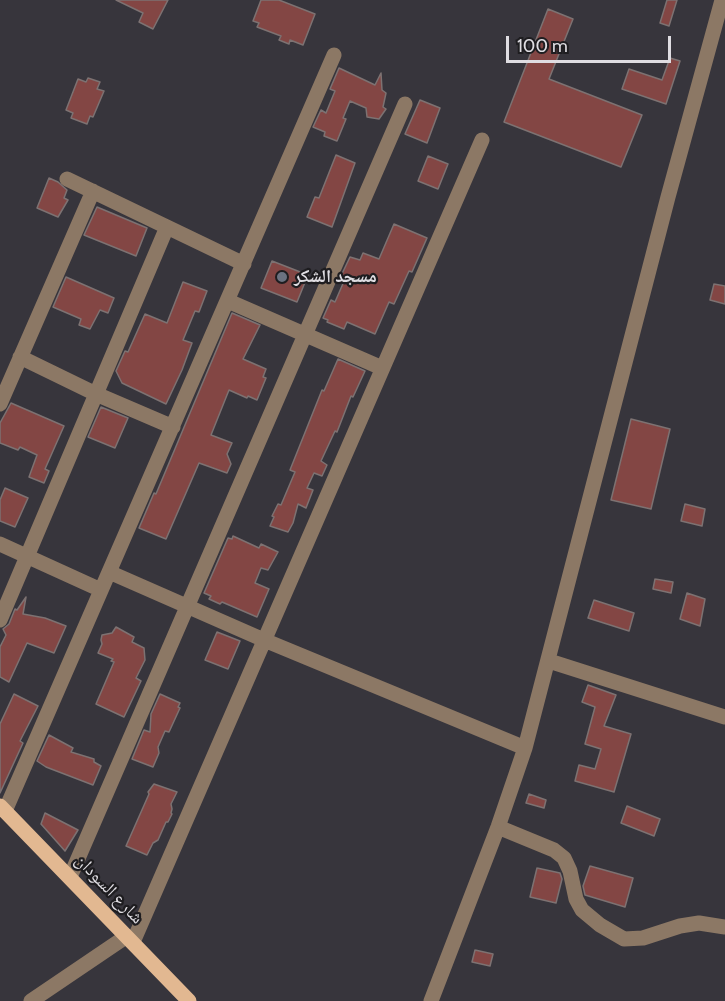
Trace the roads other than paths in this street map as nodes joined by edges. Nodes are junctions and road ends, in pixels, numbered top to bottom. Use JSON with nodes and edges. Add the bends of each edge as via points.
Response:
{"nodes":[{"id":1,"x":722,"y":0,"type":"edge"},
{"id":2,"x":719,"y":35,"type":"edge"},
{"id":3,"x":334,"y":55,"type":"dead end"},
{"id":4,"x":405,"y":104,"type":"dead end"},
{"id":5,"x":482,"y":140,"type":"dead end"},
{"id":6,"x":67,"y":179,"type":"dead end"},
{"id":7,"x":93,"y":191,"type":"junction"},
{"id":8,"x":166,"y":227,"type":"junction"},
{"id":9,"x":244,"y":264,"type":"junction"},
{"id":10,"x":228,"y":301,"type":"junction"},
{"id":11,"x":306,"y":333,"type":"junction"},
{"id":12,"x":21,"y":357,"type":"junction"},
{"id":13,"x":382,"y":368,"type":"junction"},
{"id":14,"x":96,"y":394,"type":"junction"},
{"id":15,"x":0,"y":404,"type":"edge"},
{"id":16,"x":173,"y":427,"type":"junction"},
{"id":17,"x":0,"y":544,"type":"edge"},
{"id":18,"x":27,"y":556,"type":"junction"},
{"id":19,"x":109,"y":572,"type":"junction"},
{"id":20,"x":101,"y":590,"type":"junction"},
{"id":21,"x":188,"y":606,"type":"junction"},
{"id":22,"x":0,"y":620,"type":"edge"},
{"id":23,"x":264,"y":640,"type":"junction"},
{"id":24,"x":549,"y":661,"type":"junction"},
{"id":25,"x":725,"y":717,"type":"edge"},
{"id":26,"x":525,"y":748,"type":"junction"},
{"id":27,"x":3,"y":808,"type":"edge"},
{"id":28,"x":498,"y":827,"type":"junction"},
{"id":29,"x":70,"y":877,"type":"junction"},
{"id":30,"x":725,"y":927,"type":"edge"},
{"id":31,"x":130,"y":939,"type":"junction"},
{"id":32,"x":31,"y":1001,"type":"edge"},
{"id":33,"x":189,"y":1001,"type":"edge"},
{"id":34,"x":431,"y":1001,"type":"edge"}],
"edges":[{"from":1,"to":2,"type":"street"},
{"from":2,"to":24,"type":"street","via":[[668,197]]},
{"from":3,"to":9,"type":"street"},
{"from":4,"to":11,"type":"street"},
{"from":5,"to":13,"type":"street"},
{"from":6,"to":7,"type":"street"},
{"from":7,"to":8,"type":"street"},
{"from":7,"to":12,"type":"street"},
{"from":8,"to":9,"type":"street"},
{"from":8,"to":14,"type":"street"},
{"from":9,"to":10,"type":"street"},
{"from":10,"to":11,"type":"street"},
{"from":10,"to":16,"type":"street"},
{"from":11,"to":13,"type":"street"},
{"from":11,"to":21,"type":"street"},
{"from":12,"to":14,"type":"street"},
{"from":12,"to":15,"type":"street"},
{"from":13,"to":23,"type":"street"},
{"from":14,"to":16,"type":"street"},
{"from":14,"to":18,"type":"street"},
{"from":16,"to":19,"type":"street"},
{"from":17,"to":18,"type":"street"},
{"from":18,"to":20,"type":"street"},
{"from":18,"to":22,"type":"street"},
{"from":19,"to":20,"type":"street"},
{"from":19,"to":21,"type":"street"},
{"from":20,"to":27,"type":"street"},
{"from":21,"to":23,"type":"street"},
{"from":21,"to":29,"type":"street"},
{"from":23,"to":26,"type":"street"},
{"from":23,"to":31,"type":"street"},
{"from":24,"to":25,"type":"street"},
{"from":24,"to":26,"type":"street"},
{"from":26,"to":28,"type":"street"},
{"from":27,"to":29,"type":"main road","name":"شارع السودان"},
{"from":28,"to":30,"type":"street","via":[[564,858],[582,910],[624,939],[699,923]]},
{"from":28,"to":34,"type":"street"},
{"from":29,"to":31,"type":"main road","name":"شارع السودان"},
{"from":31,"to":32,"type":"street"},
{"from":31,"to":33,"type":"main road","name":"شارع السودان"}]}
